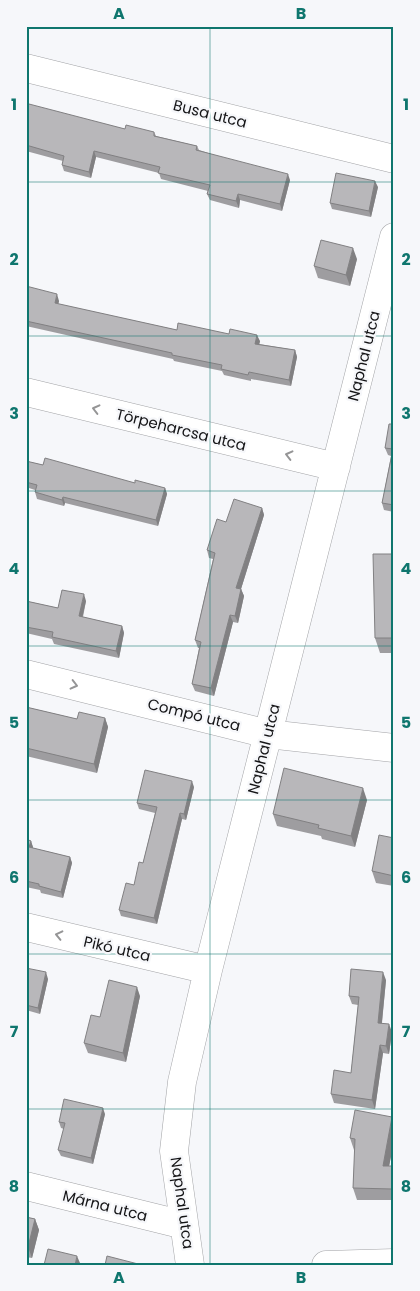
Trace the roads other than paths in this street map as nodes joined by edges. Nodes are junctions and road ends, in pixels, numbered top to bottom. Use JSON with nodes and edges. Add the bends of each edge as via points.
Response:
{"nodes":[{"id":1,"x":26,"y":68,"type":"edge"},
{"id":2,"x":394,"y":159,"type":"edge"},
{"id":3,"x":394,"y":237,"type":"edge"},
{"id":4,"x":26,"y":392,"type":"edge"},
{"id":5,"x":336,"y":467,"type":"junction"},
{"id":6,"x":26,"y":674,"type":"edge"},
{"id":7,"x":268,"y":734,"type":"junction"},
{"id":8,"x":394,"y":748,"type":"edge"},
{"id":9,"x":26,"y":927,"type":"edge"},
{"id":10,"x":208,"y":970,"type":"junction"},
{"id":11,"x":26,"y":1186,"type":"edge"},
{"id":12,"x":184,"y":1226,"type":"junction"},
{"id":13,"x":394,"y":1263,"type":"edge"},
{"id":14,"x":190,"y":1265,"type":"edge"},
{"id":15,"x":326,"y":1265,"type":"edge"}],
"edges":[{"from":1,"to":2,"type":"street","name":"Busa utca"},
{"from":3,"to":5,"type":"street","name":"Naphal utca"},
{"from":5,"to":4,"type":"street","name":"Törpeharcsa utca","one_way":true},
{"from":5,"to":7,"type":"street","name":"Naphal utca"},
{"from":6,"to":7,"type":"street","name":"Compó utca","one_way":true},
{"from":7,"to":8,"type":"street","name":"Compó utca"},
{"from":7,"to":10,"type":"street","name":"Naphal utca"},
{"from":10,"to":9,"type":"street","name":"Pikó utca","one_way":true},
{"from":10,"to":12,"type":"street","name":"Naphal utca","via":[[182,1082],[174,1152]]},
{"from":11,"to":12,"type":"street","name":"Márna utca"},
{"from":12,"to":14,"type":"street","name":"Naphal utca"},
{"from":13,"to":15,"type":"street"}]}
